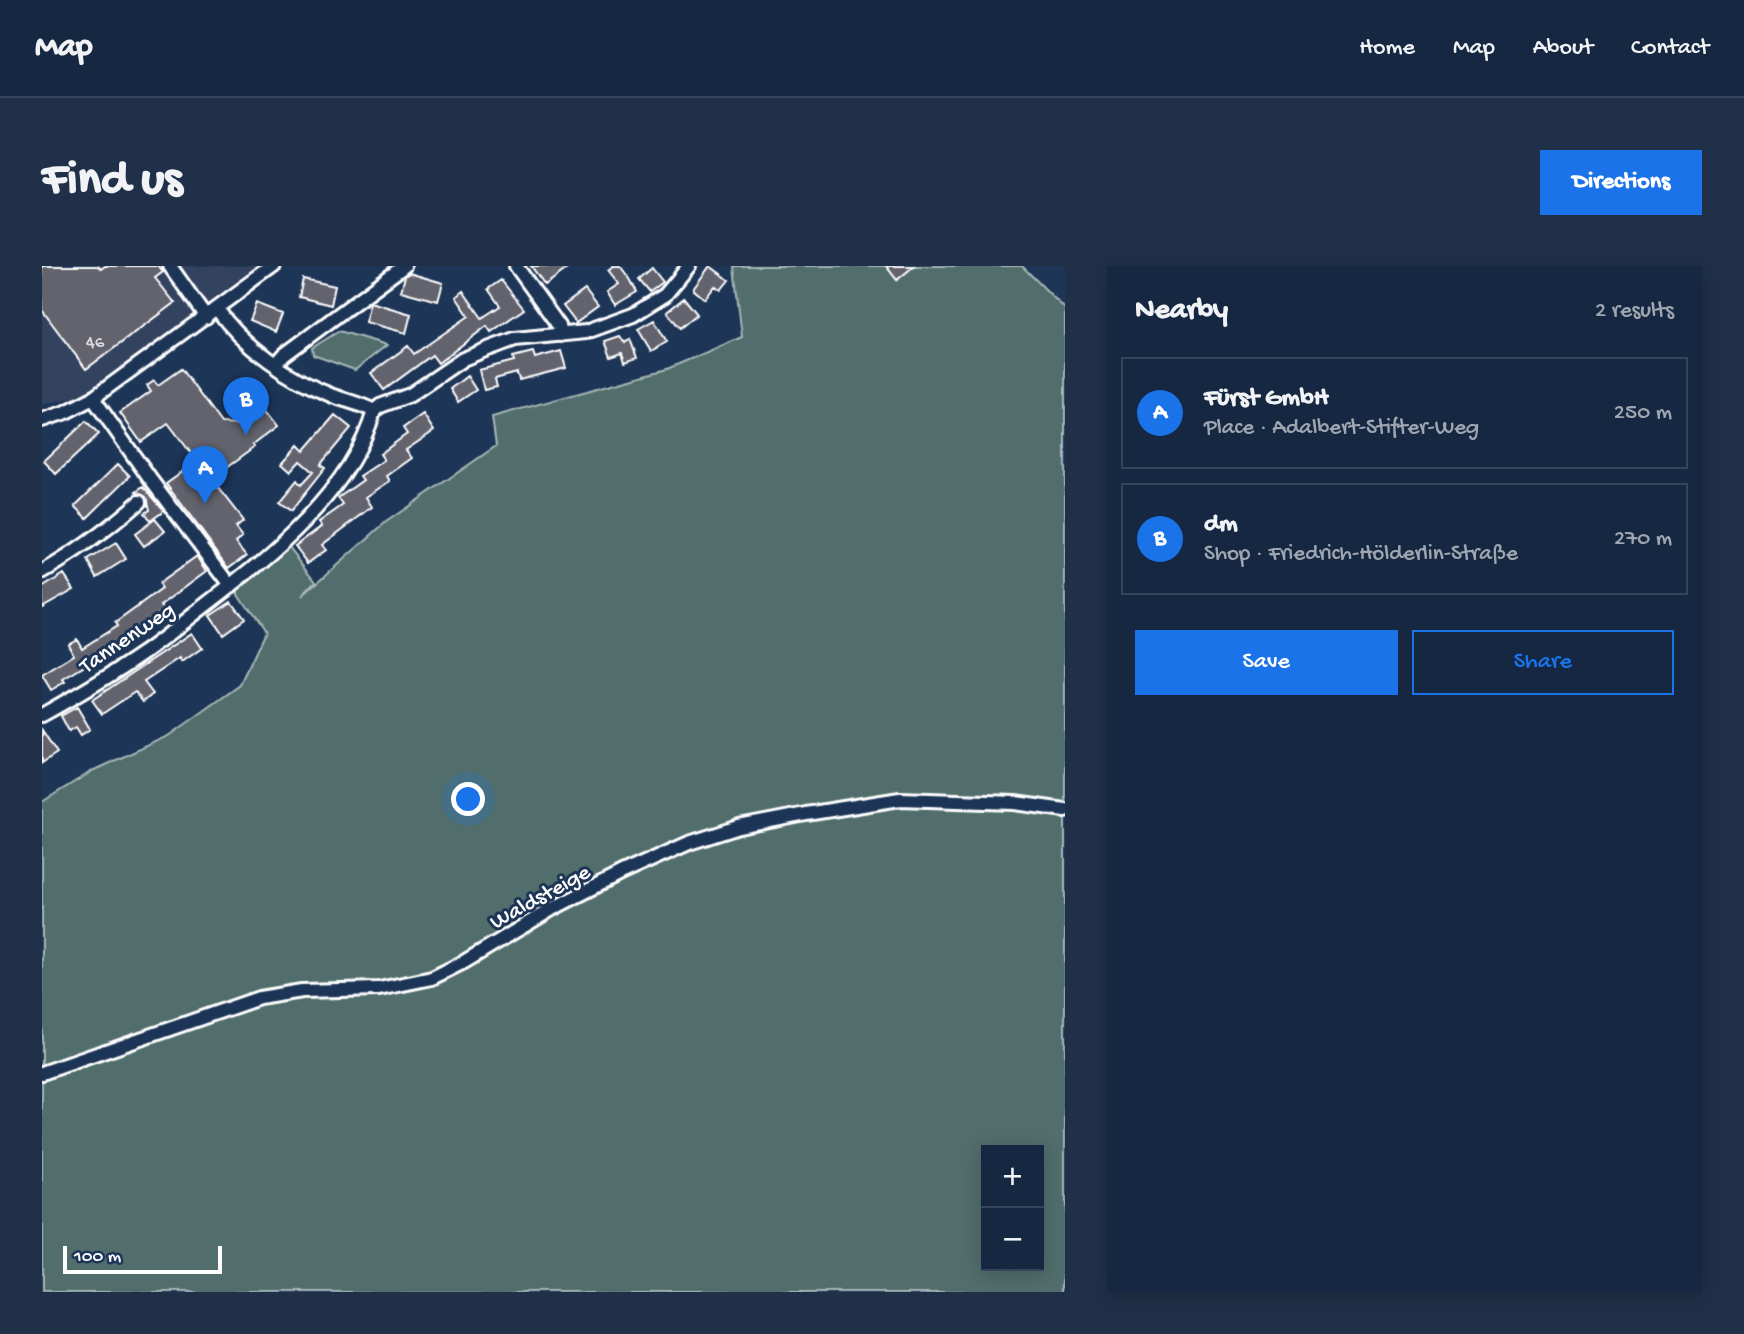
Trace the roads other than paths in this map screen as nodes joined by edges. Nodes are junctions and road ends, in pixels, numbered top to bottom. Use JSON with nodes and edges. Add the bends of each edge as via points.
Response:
{"nodes":[{"id":1,"x":170,"y":266,"type":"edge"},
{"id":2,"x":274,"y":266,"type":"edge"},
{"id":3,"x":404,"y":266,"type":"edge"},
{"id":4,"x":516,"y":266,"type":"edge"},
{"id":5,"x":689,"y":266,"type":"edge"},
{"id":6,"x":217,"y":309,"type":"junction"},
{"id":7,"x":206,"y":317,"type":"junction"},
{"id":8,"x":561,"y":335,"type":"junction"},
{"id":9,"x":276,"y":364,"type":"junction"},
{"id":10,"x":93,"y":398,"type":"junction"},
{"id":11,"x":374,"y":411,"type":"junction"},
{"id":12,"x":42,"y":420,"type":"edge"},
{"id":13,"x":139,"y":502,"type":"dead end"},
{"id":14,"x":42,"y":572,"type":"edge"},
{"id":15,"x":231,"y":586,"type":"junction"},
{"id":16,"x":42,"y":715,"type":"edge"},
{"id":17,"x":1065,"y":810,"type":"edge"},
{"id":18,"x":42,"y":1073,"type":"edge"}],
"edges":[{"from":1,"to":7,"type":"street"},
{"from":2,"to":6,"type":"street"},
{"from":3,"to":9,"type":"street"},
{"from":4,"to":8,"type":"street"},
{"from":5,"to":8,"type":"street","via":[[665,295],[633,315],[586,332]]},
{"from":6,"to":7,"type":"street"},
{"from":6,"to":9,"type":"street","via":[[249,345]]},
{"from":7,"to":10,"type":"street"},
{"from":8,"to":11,"type":"street","via":[[515,340],[463,359],[410,395]]},
{"from":9,"to":11,"type":"street","via":[[331,395]]},
{"from":10,"to":12,"type":"street"},
{"from":10,"to":15,"type":"street"},
{"from":11,"to":15,"type":"street","name":"Tannenweg","via":[[353,459],[308,518]]},
{"from":13,"to":14,"type":"street","via":[[71,557]]},
{"from":15,"to":16,"type":"street","name":"Tannenweg","via":[[141,654]]},
{"from":17,"to":18,"type":"street","name":"Waldsteige","via":[[1015,803],[900,799],[739,827],[622,873],[432,978],[379,989],[302,991],[259,998]]}]}
